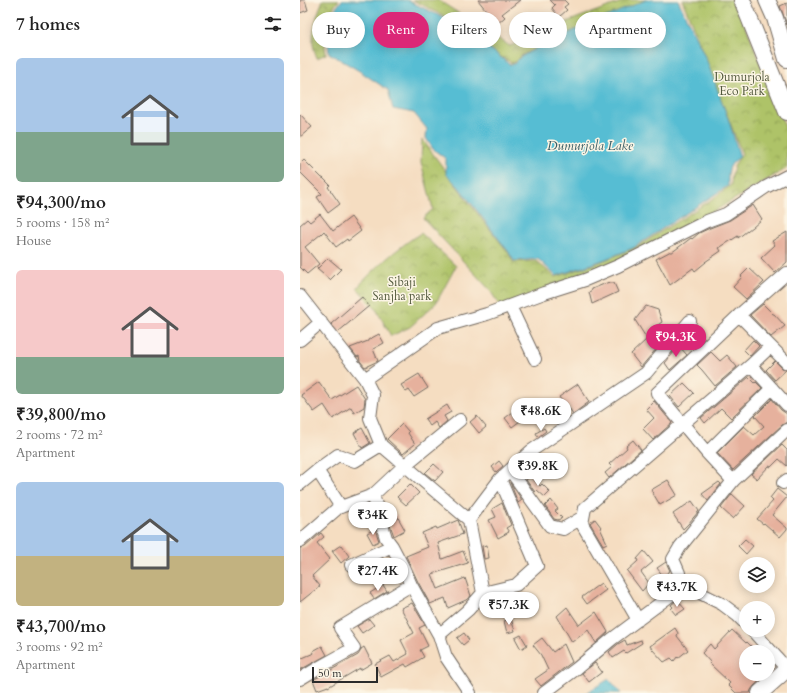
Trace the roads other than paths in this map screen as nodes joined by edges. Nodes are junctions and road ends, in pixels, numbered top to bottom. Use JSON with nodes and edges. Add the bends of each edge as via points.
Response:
{"nodes":[{"id":1,"x":742,"y":0,"type":"edge"},
{"id":2,"x":767,"y":0,"type":"edge"},
{"id":3,"x":787,"y":59,"type":"edge"},
{"id":4,"x":787,"y":112,"type":"edge"},
{"id":5,"x":787,"y":176,"type":"edge"},
{"id":6,"x":787,"y":273,"type":"edge"},
{"id":7,"x":300,"y":296,"type":"edge"},
{"id":8,"x":510,"y":306,"type":"junction"},
{"id":9,"x":739,"y":315,"type":"junction"},
{"id":10,"x":690,"y":321,"type":"dead end"},
{"id":11,"x":321,"y":322,"type":"junction"},
{"id":12,"x":300,"y":340,"type":"edge"},
{"id":13,"x":770,"y":347,"type":"junction"},
{"id":14,"x":535,"y":359,"type":"dead end"},
{"id":15,"x":787,"y":364,"type":"edge"},
{"id":16,"x":751,"y":365,"type":"junction"},
{"id":17,"x":365,"y":379,"type":"junction"},
{"id":18,"x":772,"y":388,"type":"junction"},
{"id":19,"x":787,"y":405,"type":"edge"},
{"id":20,"x":460,"y":420,"type":"dead end"},
{"id":21,"x":683,"y":424,"type":"junction"},
{"id":22,"x":787,"y":430,"type":"edge"},
{"id":23,"x":381,"y":445,"type":"junction"},
{"id":24,"x":707,"y":453,"type":"junction"},
{"id":25,"x":404,"y":465,"type":"junction"},
{"id":26,"x":317,"y":470,"type":"junction"},
{"id":27,"x":510,"y":470,"type":"junction"},
{"id":28,"x":500,"y":479,"type":"junction"},
{"id":29,"x":733,"y":481,"type":"junction"},
{"id":30,"x":300,"y":484,"type":"edge"},
{"id":31,"x":373,"y":495,"type":"junction"},
{"id":32,"x":341,"y":507,"type":"junction"},
{"id":33,"x":583,"y":517,"type":"junction"},
{"id":34,"x":469,"y":520,"type":"junction"},
{"id":35,"x":300,"y":542,"type":"edge"},
{"id":36,"x":392,"y":546,"type":"junction"},
{"id":37,"x":351,"y":565,"type":"dead end"},
{"id":38,"x":411,"y":585,"type":"junction"},
{"id":39,"x":678,"y":590,"type":"junction"},
{"id":40,"x":483,"y":593,"type":"junction"},
{"id":41,"x":739,"y":617,"type":"edge"},
{"id":42,"x":638,"y":620,"type":"junction"},
{"id":43,"x":439,"y":635,"type":"junction"},
{"id":44,"x":758,"y":637,"type":"edge"},
{"id":45,"x":787,"y":669,"type":"edge"},
{"id":46,"x":300,"y":679,"type":"edge"},
{"id":47,"x":470,"y":693,"type":"edge"},
{"id":48,"x":544,"y":693,"type":"edge"},
{"id":49,"x":760,"y":693,"type":"edge"}],
"edges":[{"from":1,"to":4,"type":"main road"},
{"from":2,"to":3,"type":"main road"},
{"from":5,"to":8,"type":"street","via":[[726,214],[618,266]]},
{"from":6,"to":9,"type":"street"},
{"from":7,"to":11,"type":"street"},
{"from":8,"to":14,"type":"street"},
{"from":8,"to":17,"type":"street","via":[[438,328]]},
{"from":9,"to":13,"type":"street"},
{"from":9,"to":21,"type":"street","via":[[657,393]]},
{"from":10,"to":27,"type":"street","via":[[646,373],[531,451]]},
{"from":11,"to":12,"type":"street"},
{"from":11,"to":17,"type":"street"},
{"from":13,"to":15,"type":"street"},
{"from":13,"to":16,"type":"street"},
{"from":16,"to":18,"type":"street"},
{"from":16,"to":21,"type":"street"},
{"from":17,"to":23,"type":"street","via":[[373,395],[370,418]]},
{"from":18,"to":19,"type":"street"},
{"from":18,"to":24,"type":"street"},
{"from":20,"to":25,"type":"street"},
{"from":21,"to":24,"type":"street"},
{"from":21,"to":33,"type":"street","via":[[585,508]]},
{"from":22,"to":29,"type":"street"},
{"from":23,"to":25,"type":"street"},
{"from":23,"to":26,"type":"street","via":[[355,461],[338,454]]},
{"from":24,"to":29,"type":"street"},
{"from":25,"to":31,"type":"street"},
{"from":25,"to":34,"type":"street"},
{"from":26,"to":30,"type":"street"},
{"from":26,"to":32,"type":"street"},
{"from":27,"to":28,"type":"street"},
{"from":27,"to":33,"type":"street","via":[[550,526],[564,529]]},
{"from":28,"to":34,"type":"street"},
{"from":28,"to":40,"type":"street","via":[[537,566],[516,585]]},
{"from":29,"to":39,"type":"street","via":[[673,559],[679,573]]},
{"from":31,"to":32,"type":"street"},
{"from":31,"to":36,"type":"street","via":[[386,538]]},
{"from":32,"to":35,"type":"street"},
{"from":33,"to":42,"type":"street","via":[[582,524]]},
{"from":34,"to":40,"type":"street"},
{"from":36,"to":37,"type":"street"},
{"from":36,"to":38,"type":"street"},
{"from":38,"to":43,"type":"street"},
{"from":38,"to":46,"type":"street","via":[[340,628],[354,648]]},
{"from":39,"to":41,"type":"street","via":[[698,592],[722,604]]},
{"from":39,"to":42,"type":"street"},
{"from":40,"to":43,"type":"street"},
{"from":42,"to":48,"type":"street"},
{"from":43,"to":47,"type":"street","via":[[446,657]]},
{"from":44,"to":45,"type":"street"},
{"from":45,"to":49,"type":"main road"}]}
